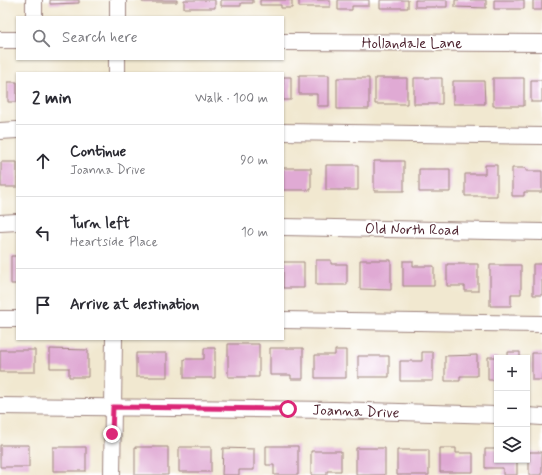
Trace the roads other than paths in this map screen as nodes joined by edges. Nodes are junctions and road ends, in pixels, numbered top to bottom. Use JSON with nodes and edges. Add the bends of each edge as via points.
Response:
{"nodes":[{"id":1,"x":34,"y":0,"type":"edge"},
{"id":2,"x":118,"y":0,"type":"edge"},
{"id":3,"x":34,"y":16,"type":"edge"},
{"id":4,"x":118,"y":16,"type":"edge"},
{"id":5,"x":0,"y":40,"type":"edge"},
{"id":6,"x":16,"y":40,"type":"edge"},
{"id":7,"x":284,"y":42,"type":"edge"},
{"id":8,"x":542,"y":43,"type":"edge"},
{"id":9,"x":117,"y":60,"type":"edge"},
{"id":10,"x":117,"y":72,"type":"edge"},
{"id":11,"x":16,"y":130,"type":"edge"},
{"id":12,"x":0,"y":131,"type":"edge"},
{"id":13,"x":284,"y":132,"type":"edge"},
{"id":14,"x":542,"y":136,"type":"edge"},
{"id":15,"x":16,"y":222,"type":"edge"},
{"id":16,"x":0,"y":223,"type":"edge"},
{"id":17,"x":284,"y":227,"type":"edge"},
{"id":18,"x":542,"y":232,"type":"edge"},
{"id":19,"x":16,"y":319,"type":"edge"},
{"id":20,"x":0,"y":320,"type":"edge"},
{"id":21,"x":284,"y":320,"type":"edge"},
{"id":22,"x":542,"y":324,"type":"edge"},
{"id":23,"x":114,"y":340,"type":"edge"},
{"id":24,"x":0,"y":406,"type":"edge"},
{"id":25,"x":113,"y":407,"type":"junction"},
{"id":26,"x":494,"y":415,"type":"edge"},
{"id":27,"x":530,"y":416,"type":"edge"},
{"id":28,"x":542,"y":417,"type":"edge"},
{"id":29,"x":112,"y":475,"type":"edge"}],
"edges":[{"from":1,"to":3,"type":"street"},
{"from":2,"to":4,"type":"street"},
{"from":5,"to":6,"type":"street"},
{"from":7,"to":8,"type":"street","name":"Hollandale Lane"},
{"from":9,"to":10,"type":"street"},
{"from":11,"to":12,"type":"street"},
{"from":13,"to":14,"type":"street"},
{"from":15,"to":16,"type":"street"},
{"from":17,"to":18,"type":"street","name":"Old North Road"},
{"from":19,"to":20,"type":"street"},
{"from":21,"to":22,"type":"street"},
{"from":23,"to":25,"type":"street"},
{"from":24,"to":25,"type":"street","name":"Joanna Drive"},
{"from":25,"to":26,"type":"street","name":"Joanna Drive"},
{"from":25,"to":29,"type":"street"},
{"from":27,"to":28,"type":"street"}]}
